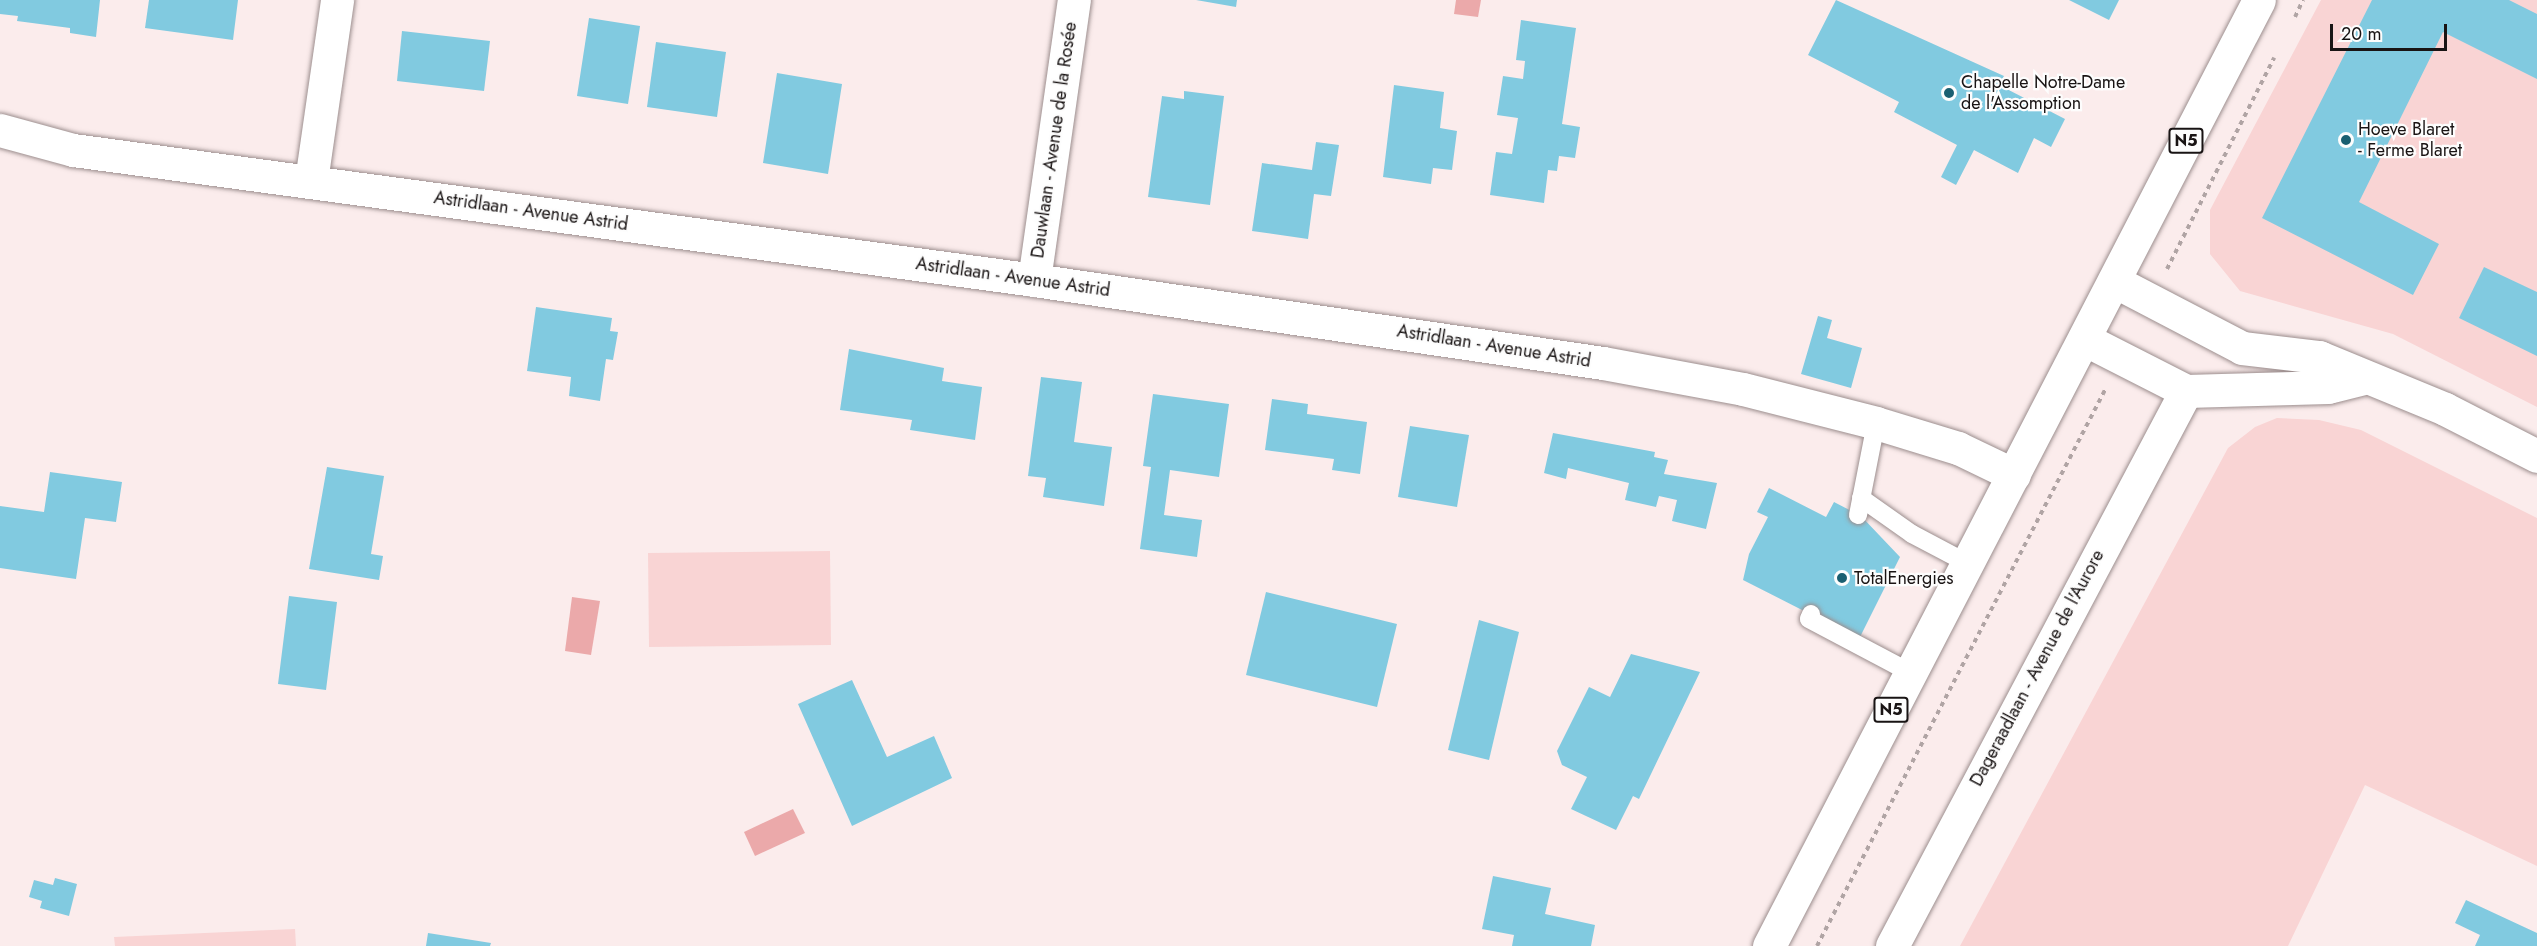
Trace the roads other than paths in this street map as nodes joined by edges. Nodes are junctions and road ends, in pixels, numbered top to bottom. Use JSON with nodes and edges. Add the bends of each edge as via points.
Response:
{"nodes":[{"id":1,"x":337,"y":0,"type":"edge"},
{"id":2,"x":1074,"y":0,"type":"edge"},
{"id":3,"x":2259,"y":0,"type":"edge"},
{"id":4,"x":0,"y":130,"type":"edge"},
{"id":5,"x":310,"y":181,"type":"junction"},
{"id":6,"x":1034,"y":280,"type":"junction"},
{"id":7,"x":2114,"y":281,"type":"junction"},
{"id":8,"x":2084,"y":339,"type":"junction"},
{"id":9,"x":2364,"y":378,"type":"junction"},
{"id":10,"x":2186,"y":391,"type":"junction"},
{"id":11,"x":1876,"y":423,"type":"junction"},
{"id":12,"x":2537,"y":456,"type":"edge"},
{"id":13,"x":2014,"y":475,"type":"junction"},
{"id":14,"x":1969,"y":564,"type":"junction"},
{"id":15,"x":1811,"y":614,"type":"dead end"},
{"id":16,"x":1911,"y":673,"type":"junction"},
{"id":17,"x":1769,"y":946,"type":"edge"},
{"id":18,"x":1892,"y":946,"type":"edge"}],
"edges":[{"from":1,"to":5,"type":"street"},
{"from":2,"to":6,"type":"street","name":"Dauwlaan - Avenue de la Rosée"},
{"from":3,"to":7,"type":"street","number":"N5"},
{"from":4,"to":5,"type":"street","name":"Astridlaan - Avenue Astrid","via":[[73,150]]},
{"from":5,"to":6,"type":"street","name":"Astridlaan - Avenue Astrid"},
{"from":6,"to":11,"type":"street","name":"Astridlaan - Avenue Astrid","via":[[1581,359],[1743,389]]},
{"from":7,"to":8,"type":"street","number":"N5"},
{"from":7,"to":9,"type":"street","via":[[2242,348],[2319,357]]},
{"from":8,"to":10,"type":"street"},
{"from":8,"to":13,"type":"street","number":"N5"},
{"from":9,"to":10,"type":"street","via":[[2328,387]]},
{"from":9,"to":12,"type":"street","via":[[2445,409]]},
{"from":10,"to":18,"type":"street","name":"Dageraadlaan - Avenue de l'Aurore"},
{"from":11,"to":13,"type":"street","name":"Astridlaan - Avenue Astrid","via":[[1958,448]]},
{"from":11,"to":14,"type":"lane","via":[[1860,506]]},
{"from":13,"to":14,"type":"street","number":"N5"},
{"from":14,"to":16,"type":"street","number":"N5"},
{"from":15,"to":16,"type":"lane","via":[[1809,619]]},
{"from":16,"to":17,"type":"street","number":"N5"}]}
